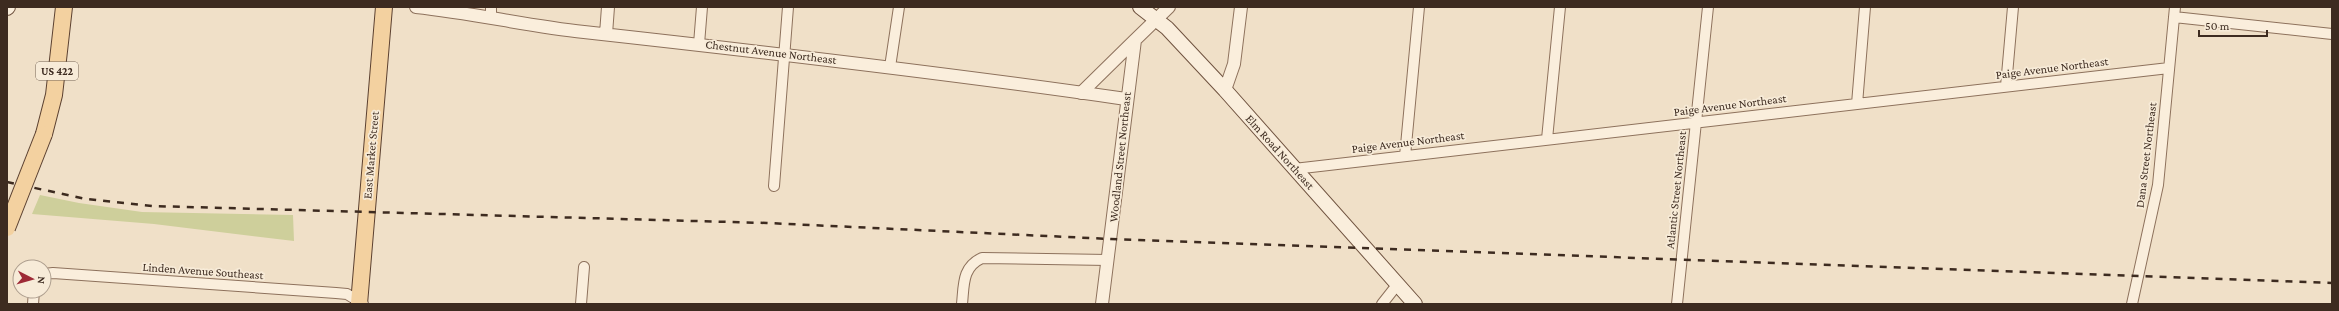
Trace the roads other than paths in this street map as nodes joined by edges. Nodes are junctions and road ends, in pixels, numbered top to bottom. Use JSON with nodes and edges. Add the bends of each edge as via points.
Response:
{"nodes":[{"id":1,"x":64,"y":7,"type":"edge"},
{"id":2,"x":384,"y":7,"type":"edge"},
{"id":3,"x":416,"y":7,"type":"edge"},
{"id":4,"x":608,"y":7,"type":"edge"},
{"id":5,"x":702,"y":7,"type":"edge"},
{"id":6,"x":788,"y":7,"type":"edge"},
{"id":7,"x":899,"y":7,"type":"edge"},
{"id":8,"x":1140,"y":7,"type":"edge"},
{"id":9,"x":1170,"y":7,"type":"edge"},
{"id":10,"x":1241,"y":7,"type":"edge"},
{"id":11,"x":1419,"y":7,"type":"edge"},
{"id":12,"x":1560,"y":7,"type":"edge"},
{"id":13,"x":1708,"y":7,"type":"edge"},
{"id":14,"x":1866,"y":7,"type":"edge"},
{"id":15,"x":2013,"y":7,"type":"edge"},
{"id":16,"x":491,"y":12,"type":"edge"},
{"id":17,"x":2175,"y":12,"type":"edge"},
{"id":18,"x":1157,"y":19,"type":"junction"},
{"id":19,"x":606,"y":34,"type":"junction"},
{"id":20,"x":2332,"y":34,"type":"edge"},
{"id":21,"x":1135,"y":40,"type":"junction"},
{"id":22,"x":699,"y":44,"type":"junction"},
{"id":23,"x":785,"y":54,"type":"junction"},
{"id":24,"x":890,"y":67,"type":"junction"},
{"id":25,"x":2169,"y":68,"type":"junction"},
{"id":26,"x":2006,"y":86,"type":"junction"},
{"id":27,"x":1225,"y":90,"type":"junction"},
{"id":28,"x":1081,"y":93,"type":"junction"},
{"id":29,"x":1126,"y":99,"type":"junction"},
{"id":30,"x":1857,"y":104,"type":"junction"},
{"id":31,"x":1696,"y":122,"type":"junction"},
{"id":32,"x":1547,"y":139,"type":"junction"},
{"id":33,"x":1405,"y":156,"type":"junction"},
{"id":34,"x":1294,"y":168,"type":"junction"},
{"id":35,"x":774,"y":186,"type":"dead end"},
{"id":36,"x":7,"y":228,"type":"edge"},
{"id":37,"x":1108,"y":260,"type":"junction"},
{"id":38,"x":584,"y":267,"type":"dead end"},
{"id":39,"x":52,"y":273,"type":"edge"},
{"id":40,"x":1397,"y":285,"type":"junction"},
{"id":41,"x":360,"y":303,"type":"edge"},
{"id":42,"x":581,"y":304,"type":"edge"},
{"id":43,"x":962,"y":304,"type":"edge"},
{"id":44,"x":1102,"y":304,"type":"edge"},
{"id":45,"x":1382,"y":304,"type":"edge"},
{"id":46,"x":1415,"y":304,"type":"edge"},
{"id":47,"x":1677,"y":304,"type":"edge"},
{"id":48,"x":2132,"y":304,"type":"edge"}],
"edges":[{"from":1,"to":36,"type":"main road","number":"US 422","bridge":true,"via":[[54,94],[44,134]]},
{"from":2,"to":41,"type":"main road","name":"East Market Street"},
{"from":3,"to":16,"type":"street","name":"Chestnut Avenue Northeast"},
{"from":4,"to":19,"type":"street"},
{"from":5,"to":22,"type":"street"},
{"from":6,"to":23,"type":"street"},
{"from":7,"to":24,"type":"street"},
{"from":8,"to":18,"type":"main road","name":"Elm Road Northeast"},
{"from":9,"to":18,"type":"street"},
{"from":10,"to":27,"type":"street","via":[[1234,64]]},
{"from":11,"to":33,"type":"street"},
{"from":12,"to":32,"type":"street"},
{"from":13,"to":31,"type":"street","name":"Atlantic Street Northeast"},
{"from":14,"to":30,"type":"street"},
{"from":15,"to":26,"type":"street"},
{"from":16,"to":19,"type":"street","name":"Chestnut Avenue Northeast","via":[[583,32]]},
{"from":17,"to":20,"type":"street"},
{"from":17,"to":25,"type":"street","name":"Dana Street Northeast"},
{"from":18,"to":21,"type":"street"},
{"from":18,"to":27,"type":"main road","name":"Elm Road Northeast"},
{"from":19,"to":22,"type":"street","name":"Chestnut Avenue Northeast"},
{"from":21,"to":28,"type":"street"},
{"from":21,"to":29,"type":"street","name":"Woodland Street Northeast"},
{"from":22,"to":23,"type":"street","name":"Chestnut Avenue Northeast"},
{"from":23,"to":24,"type":"street","name":"Chestnut Avenue Northeast"},
{"from":23,"to":35,"type":"street"},
{"from":24,"to":28,"type":"street","name":"Chestnut Avenue Northeast"},
{"from":25,"to":26,"type":"street","name":"Paige Avenue Northeast"},
{"from":25,"to":48,"type":"street","name":"Dana Street Northeast","via":[[2158,185]]},
{"from":26,"to":30,"type":"street","name":"Paige Avenue Northeast"},
{"from":27,"to":34,"type":"main road","name":"Elm Road Northeast"},
{"from":28,"to":29,"type":"street","name":"Chestnut Avenue Northeast"},
{"from":29,"to":37,"type":"street","name":"Woodland Street Northeast"},
{"from":30,"to":31,"type":"street","name":"Paige Avenue Northeast"},
{"from":31,"to":32,"type":"street","name":"Paige Avenue Northeast"},
{"from":31,"to":47,"type":"street","name":"Atlantic Street Northeast"},
{"from":32,"to":33,"type":"street","name":"Paige Avenue Northeast"},
{"from":33,"to":34,"type":"street","name":"Paige Avenue Northeast"},
{"from":34,"to":40,"type":"main road","name":"Elm Road Northeast"},
{"from":37,"to":43,"type":"street","via":[[985,257],[975,261],[967,270]]},
{"from":37,"to":44,"type":"street","name":"Woodland Street Northeast"},
{"from":38,"to":42,"type":"street"},
{"from":39,"to":41,"type":"street","name":"Linden Avenue Southeast","via":[[347,294]]},
{"from":40,"to":45,"type":"street"},
{"from":40,"to":46,"type":"main road","name":"Elm Road Northeast"}]}
